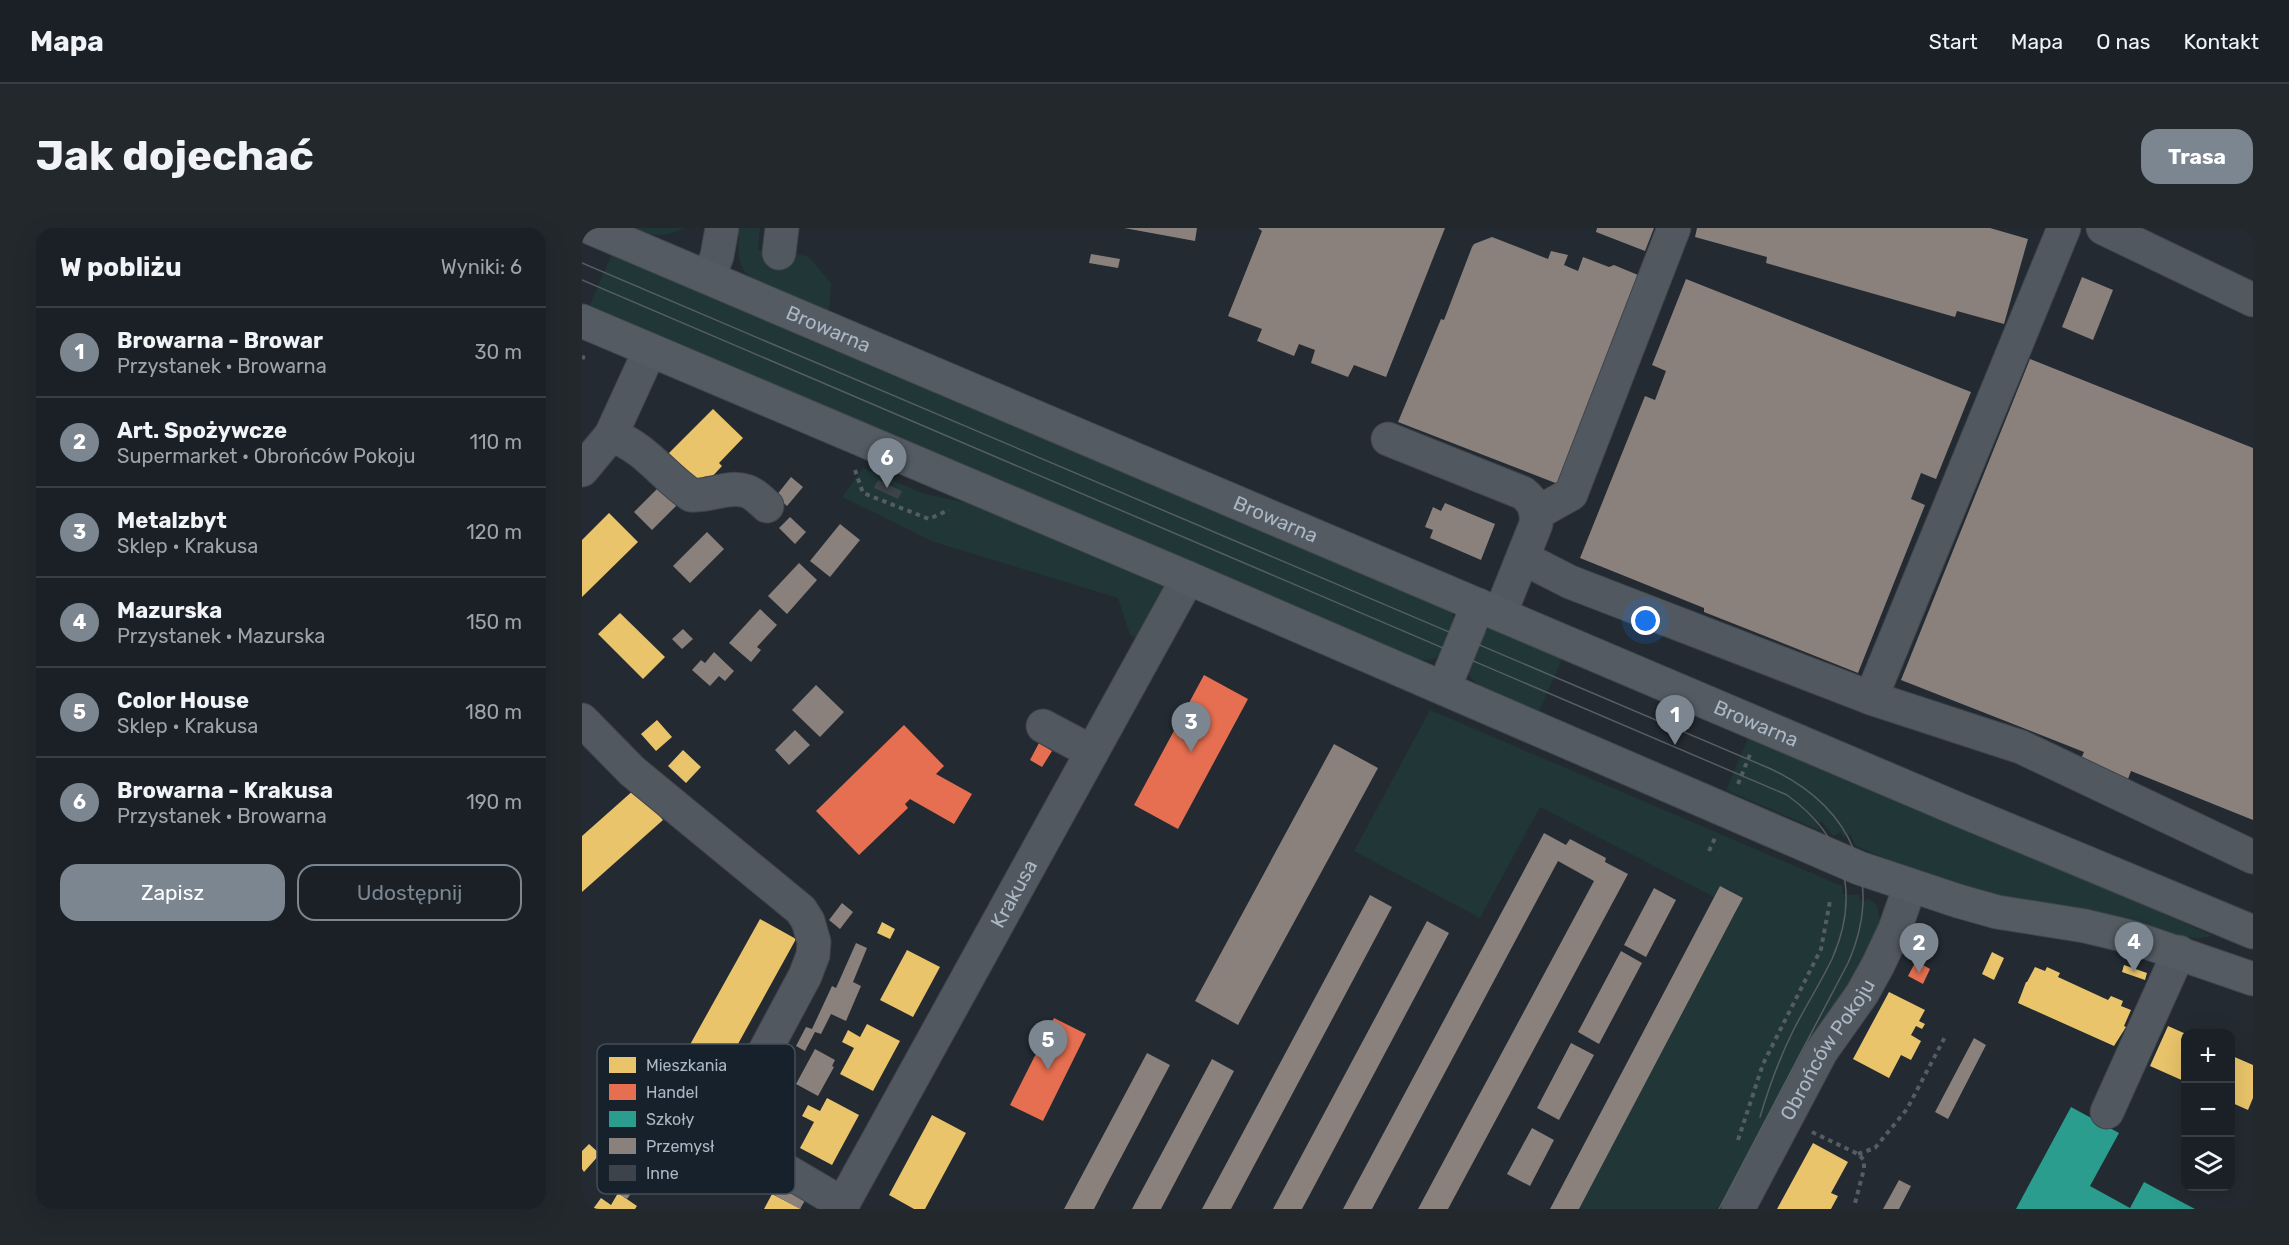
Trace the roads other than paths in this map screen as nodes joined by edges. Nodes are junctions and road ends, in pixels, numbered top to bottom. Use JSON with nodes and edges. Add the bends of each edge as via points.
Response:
{"nodes":[{"id":1,"x":591,"y":228,"type":"edge"},
{"id":2,"x":722,"y":228,"type":"edge"},
{"id":3,"x":1674,"y":228,"type":"edge"},
{"id":4,"x":2064,"y":228,"type":"edge"},
{"id":5,"x":2103,"y":228,"type":"edge"},
{"id":6,"x":709,"y":277,"type":"junction"},
{"id":7,"x":2253,"y":300,"type":"edge"},
{"id":8,"x":582,"y":321,"type":"edge"},
{"id":9,"x":650,"y":350,"type":"junction"},
{"id":10,"x":611,"y":435,"type":"junction"},
{"id":11,"x":1388,"y":439,"type":"dead end"},
{"id":12,"x":582,"y":470,"type":"edge"},
{"id":13,"x":767,"y":506,"type":"dead end"},
{"id":14,"x":1537,"y":513,"type":"junction"},
{"id":15,"x":1523,"y":558,"type":"junction"},
{"id":16,"x":1188,"y":578,"type":"junction"},
{"id":17,"x":1489,"y":610,"type":"junction"},
{"id":18,"x":1444,"y":688,"type":"junction"},
{"id":19,"x":1871,"y":698,"type":"junction"},
{"id":20,"x":582,"y":720,"type":"edge"},
{"id":21,"x":1043,"y":726,"type":"dead end"},
{"id":22,"x":1092,"y":752,"type":"junction"},
{"id":23,"x":2253,"y":857,"type":"edge"},
{"id":24,"x":1910,"y":886,"type":"junction"},
{"id":25,"x":2253,"y":932,"type":"edge"},
{"id":26,"x":2179,"y":952,"type":"junction"},
{"id":27,"x":2253,"y":979,"type":"edge"},
{"id":28,"x":769,"y":1044,"type":"edge"},
{"id":29,"x":2107,"y":1112,"type":"dead end"},
{"id":30,"x":795,"y":1177,"type":"edge"},
{"id":31,"x":841,"y":1206,"type":"edge"},
{"id":32,"x":1738,"y":1209,"type":"edge"}],
"edges":[{"from":1,"to":6,"type":"main road","name":"Browarna"},
{"from":2,"to":6,"type":"street"},
{"from":3,"to":14,"type":"street","via":[[1571,494]]},
{"from":4,"to":19,"type":"street"},
{"from":5,"to":7,"type":"street"},
{"from":6,"to":17,"type":"main road","name":"Browarna"},
{"from":8,"to":9,"type":"main road"},
{"from":9,"to":10,"type":"street"},
{"from":9,"to":16,"type":"main road"},
{"from":10,"to":12,"type":"street"},
{"from":10,"to":13,"type":"street","via":[[643,452],[692,495],[746,490]]},
{"from":11,"to":14,"type":"street","via":[[1523,493]]},
{"from":14,"to":15,"type":"street"},
{"from":15,"to":17,"type":"street"},
{"from":15,"to":19,"type":"street","via":[[1570,582]]},
{"from":16,"to":18,"type":"main road"},
{"from":16,"to":22,"type":"street","name":"Krakusa"},
{"from":17,"to":18,"type":"main road"},
{"from":17,"to":25,"type":"main road","name":"Browarna"},
{"from":18,"to":24,"type":"main road","via":[[1859,868]]},
{"from":19,"to":23,"type":"street","via":[[2021,747]]},
{"from":20,"to":28,"type":"street","via":[[632,771],[806,916],[814,942],[813,955]]},
{"from":21,"to":22,"type":"street"},
{"from":22,"to":31,"type":"street","name":"Krakusa"},
{"from":24,"to":26,"type":"main road","via":[[1997,912],[2085,926]]},
{"from":24,"to":32,"type":"street","name":"Obrońców Pokoju","via":[[1878,965],[1821,1052]]},
{"from":26,"to":27,"type":"main road"},
{"from":26,"to":29,"type":"street"},
{"from":30,"to":31,"type":"street"}]}
